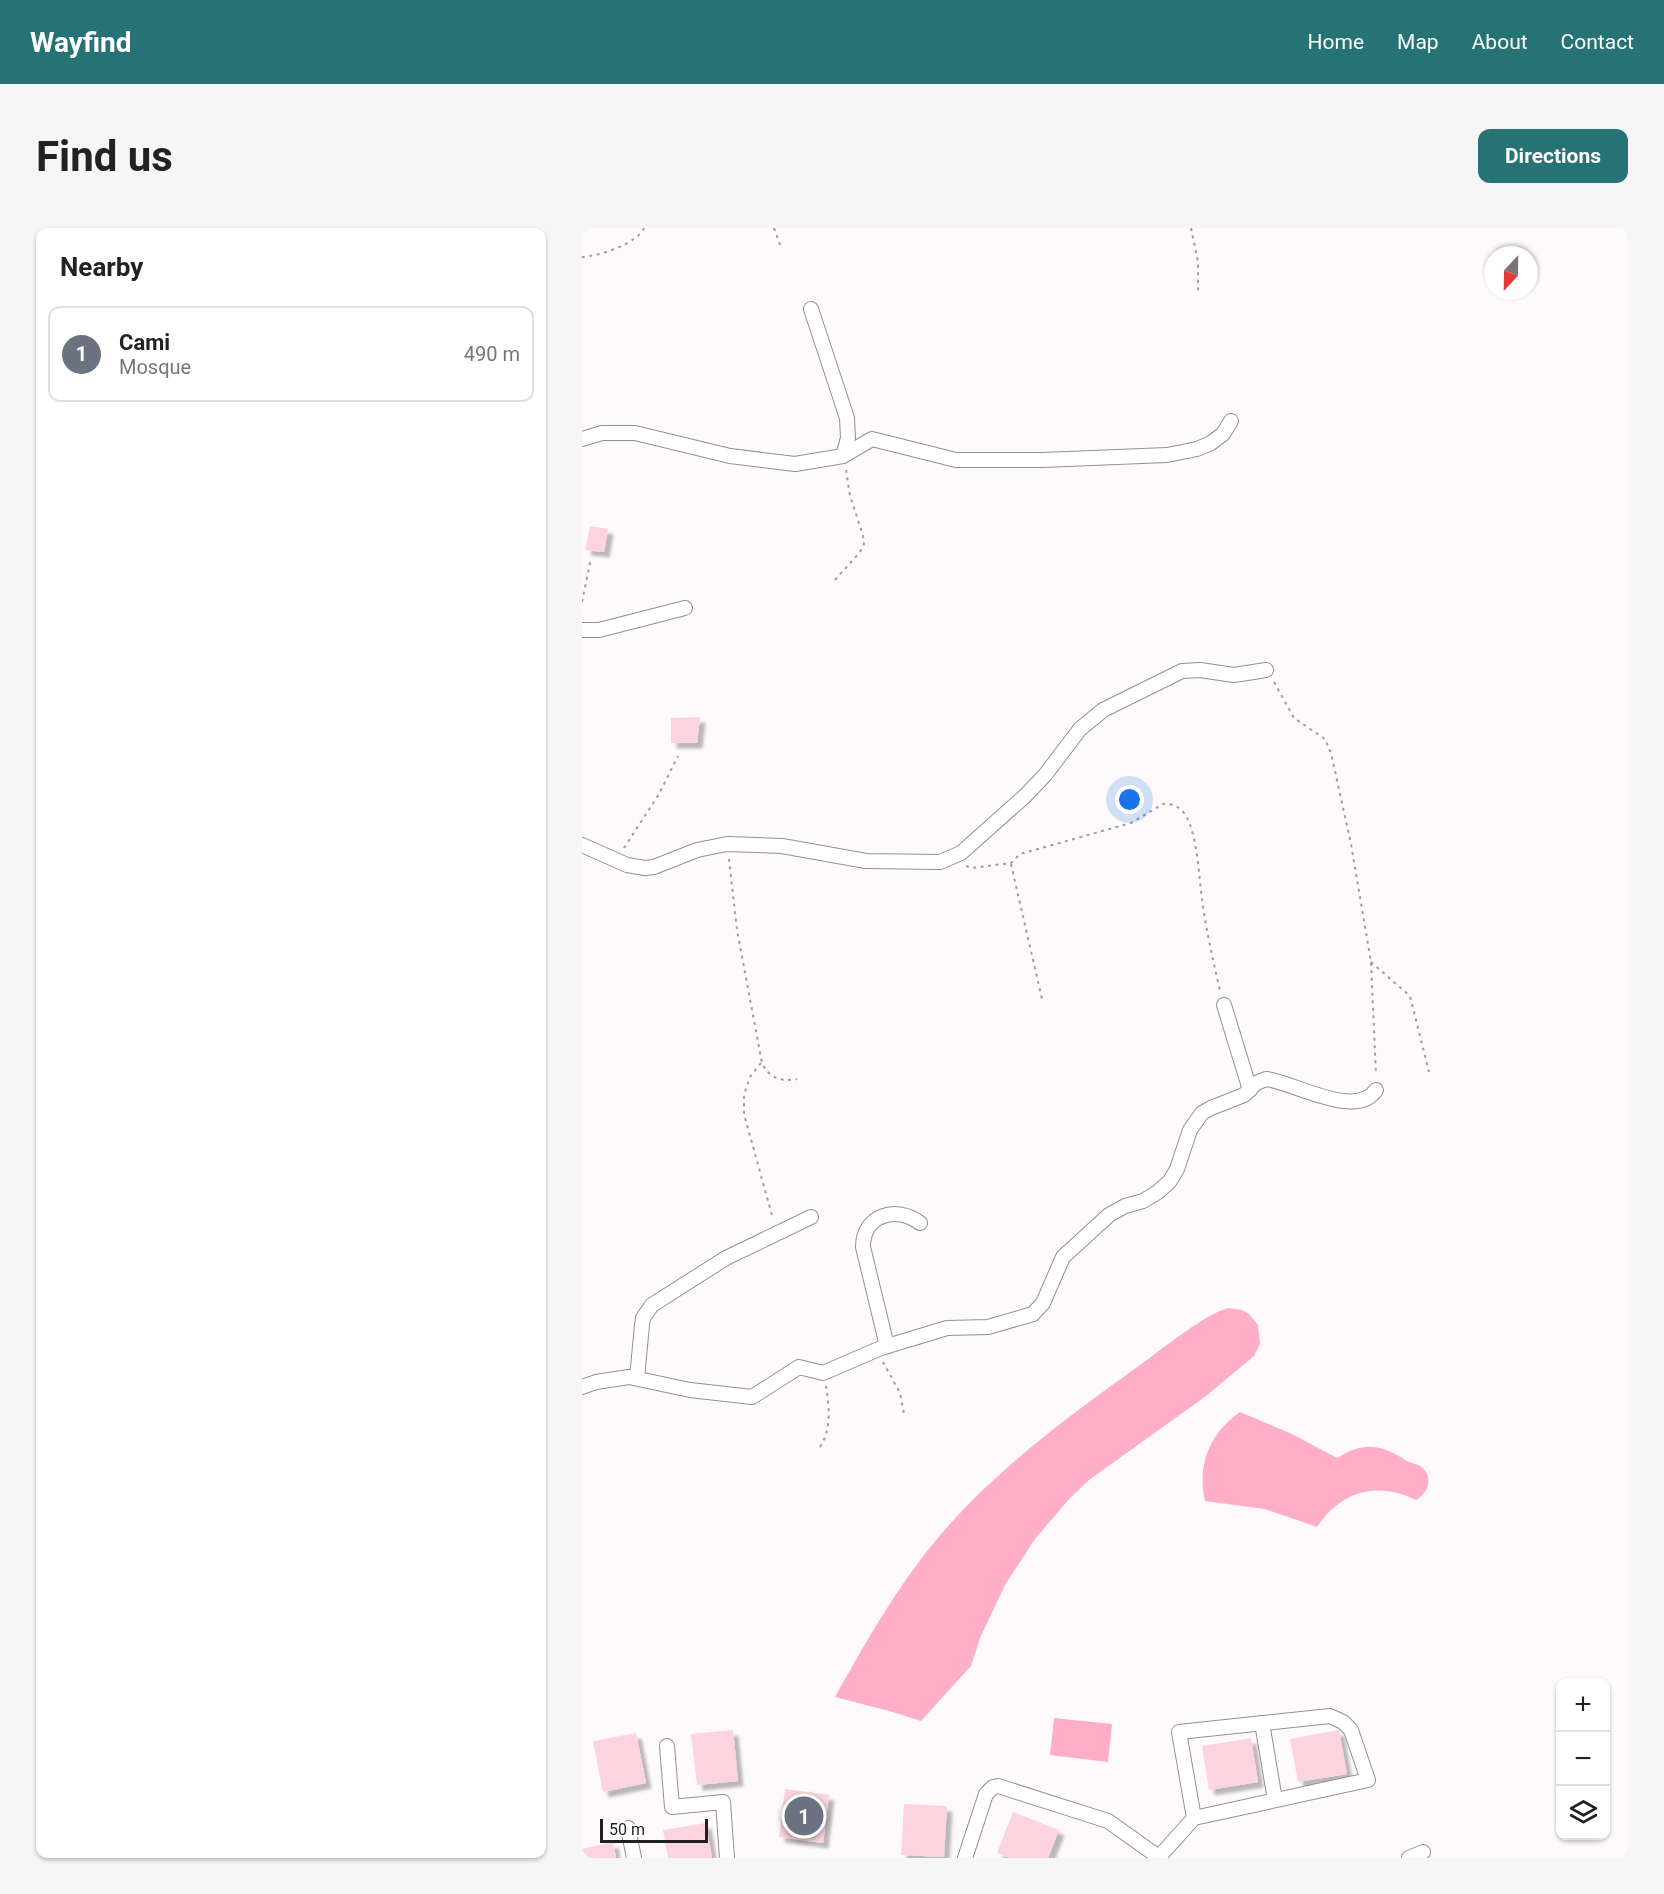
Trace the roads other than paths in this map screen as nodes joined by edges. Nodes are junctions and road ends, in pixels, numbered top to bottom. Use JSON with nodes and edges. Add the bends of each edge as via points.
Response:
{"nodes":[{"id":1,"x":811,"y":309,"type":"dead end"},
{"id":2,"x":1231,"y":421,"type":"dead end"},
{"id":3,"x":582,"y":439,"type":"edge"},
{"id":4,"x":843,"y":456,"type":"junction"},
{"id":5,"x":685,"y":608,"type":"dead end"},
{"id":6,"x":582,"y":630,"type":"edge"},
{"id":7,"x":1266,"y":670,"type":"road end"},
{"id":8,"x":582,"y":844,"type":"edge"},
{"id":9,"x":1224,"y":1005,"type":"road end"},
{"id":10,"x":1250,"y":1090,"type":"junction"},
{"id":11,"x":1376,"y":1090,"type":"road end"},
{"id":12,"x":811,"y":1217,"type":"dead end"},
{"id":13,"x":920,"y":1223,"type":"dead end"},
{"id":14,"x":884,"y":1347,"type":"junction"},
{"id":15,"x":637,"y":1378,"type":"junction"},
{"id":16,"x":582,"y":1387,"type":"edge"},
{"id":17,"x":1262,"y":1723,"type":"junction"},
{"id":18,"x":667,"y":1746,"type":"dead end"},
{"id":19,"x":1275,"y":1800,"type":"junction"},
{"id":20,"x":1194,"y":1818,"type":"junction"},
{"id":21,"x":628,"y":1828,"type":"dead end"},
{"id":22,"x":1424,"y":1852,"type":"dead end"},
{"id":23,"x":634,"y":1858,"type":"edge"},
{"id":24,"x":727,"y":1858,"type":"edge"},
{"id":25,"x":965,"y":1858,"type":"edge"},
{"id":26,"x":1159,"y":1858,"type":"edge"},
{"id":27,"x":1409,"y":1858,"type":"edge"}],
"edges":[{"from":1,"to":4,"type":"street","via":[[847,418],[848,438]]},
{"from":2,"to":4,"type":"street","via":[[1211,443],[1167,455],[956,460],[872,439]]},
{"from":3,"to":4,"type":"street","via":[[602,433],[635,433],[730,456],[795,464]]},
{"from":5,"to":6,"type":"street","via":[[599,630]]},
{"from":7,"to":8,"type":"street","via":[[1234,675],[1182,671],[1103,710],[1080,729],[1025,796],[955,857],[933,862],[880,863],[782,846],[727,844],[696,850],[654,867],[636,867]]},
{"from":9,"to":10,"type":"street"},
{"from":10,"to":11,"type":"street","via":[[1266,1079],[1338,1100],[1364,1101]]},
{"from":10,"to":14,"type":"street","via":[[1202,1113],[1190,1130],[1170,1181],[1143,1201],[1109,1215],[1064,1257],[1043,1302],[1033,1314],[988,1327],[947,1328]]},
{"from":12,"to":15,"type":"street","via":[[726,1258],[652,1305],[643,1318]]},
{"from":13,"to":14,"type":"street","via":[[903,1214],[884,1215],[870,1226],[863,1239]]},
{"from":14,"to":15,"type":"street","via":[[823,1373],[799,1367],[752,1397],[690,1390]]},
{"from":15,"to":16,"type":"street"},
{"from":17,"to":19,"type":"street"},
{"from":17,"to":19,"type":"street","via":[[1330,1716],[1337,1719],[1351,1730],[1368,1780]]},
{"from":17,"to":20,"type":"street","via":[[1179,1732]]},
{"from":18,"to":24,"type":"street","via":[[672,1807],[723,1803]]},
{"from":19,"to":20,"type":"street"},
{"from":20,"to":26,"type":"street"},
{"from":21,"to":23,"type":"street"},
{"from":22,"to":27,"type":"street"},
{"from":25,"to":26,"type":"street","via":[[986,1794],[998,1785],[1108,1821]]}]}
